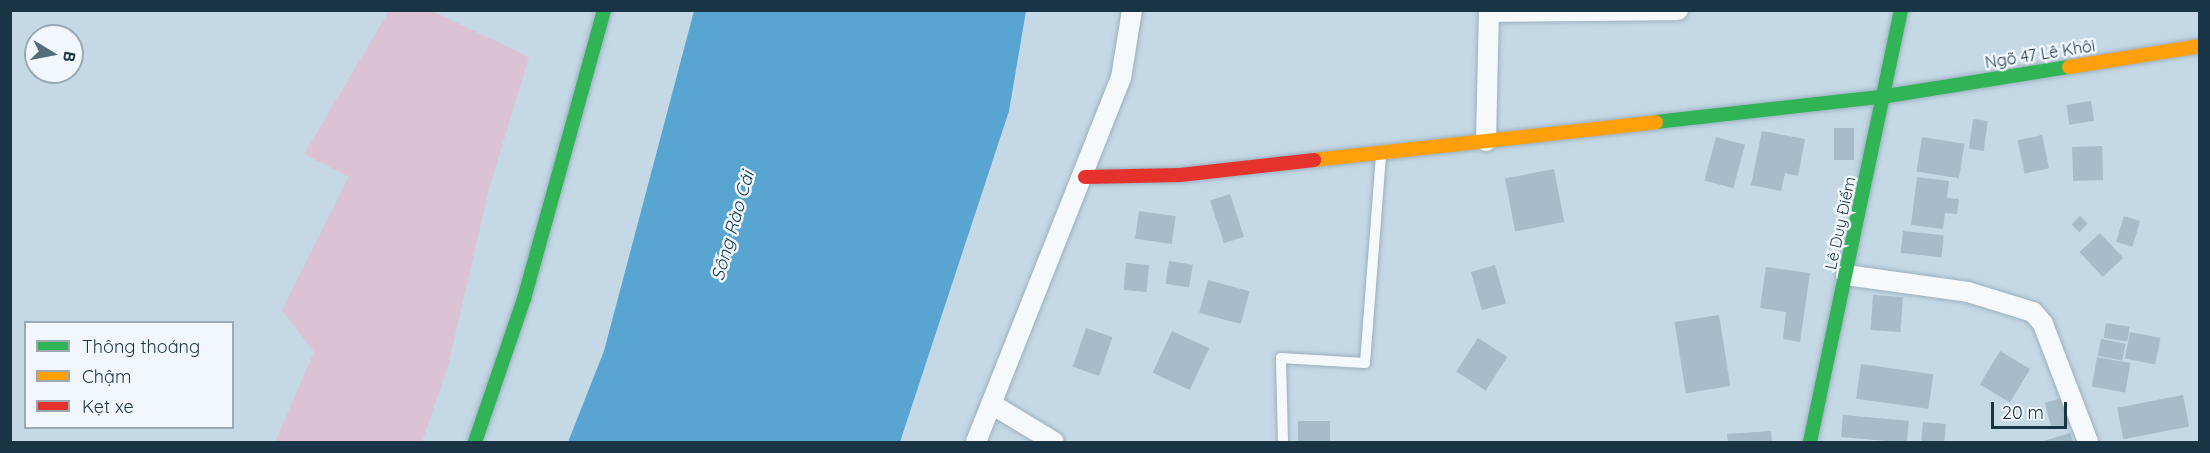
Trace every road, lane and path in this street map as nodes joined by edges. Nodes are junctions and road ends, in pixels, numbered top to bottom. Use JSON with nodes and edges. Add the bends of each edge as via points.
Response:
{"nodes":[{"id":1,"x":604,"y":10,"type":"edge"},
{"id":2,"x":1132,"y":10,"type":"edge"},
{"id":3,"x":1678,"y":10,"type":"edge"},
{"id":4,"x":1901,"y":10,"type":"edge"},
{"id":5,"x":1489,"y":11,"type":"edge"},
{"id":6,"x":2199,"y":46,"type":"edge"},
{"id":7,"x":1887,"y":96,"type":"junction"},
{"id":8,"x":1486,"y":141,"type":"junction"},
{"id":9,"x":1381,"y":154,"type":"junction"},
{"id":10,"x":1085,"y":177,"type":"junction"},
{"id":11,"x":1846,"y":275,"type":"junction"},
{"id":12,"x":993,"y":405,"type":"junction"},
{"id":13,"x":475,"y":442,"type":"edge"},
{"id":14,"x":976,"y":442,"type":"edge"},
{"id":15,"x":1054,"y":442,"type":"edge"},
{"id":16,"x":1283,"y":442,"type":"edge"},
{"id":17,"x":1810,"y":442,"type":"edge"},
{"id":18,"x":2088,"y":442,"type":"edge"}],
"edges":[{"from":1,"to":13,"type":"street","via":[[524,299]]},
{"from":2,"to":10,"type":"street","via":[[1121,78]]},
{"from":3,"to":5,"type":"street"},
{"from":4,"to":7,"type":"street","name":"Lê Duy Điếm"},
{"from":5,"to":8,"type":"street"},
{"from":6,"to":7,"type":"street","name":"Ngõ 47 Lê Khôi"},
{"from":7,"to":8,"type":"street","name":"Ngõ 47 Lê Khôi"},
{"from":7,"to":11,"type":"street","name":"Lê Duy Điếm"},
{"from":8,"to":9,"type":"street","name":"Ngõ 47 Lê Khôi"},
{"from":9,"to":10,"type":"street","name":"Ngõ 47 Lê Khôi","via":[[1180,175]]},
{"from":9,"to":16,"type":"lane","via":[[1365,363],[1281,358]]},
{"from":10,"to":12,"type":"street"},
{"from":11,"to":17,"type":"street","name":"Lê Duy Điếm"},
{"from":11,"to":18,"type":"street","via":[[1968,292],[2033,312],[2043,324]]},
{"from":12,"to":14,"type":"street"},
{"from":12,"to":15,"type":"street"}]}
